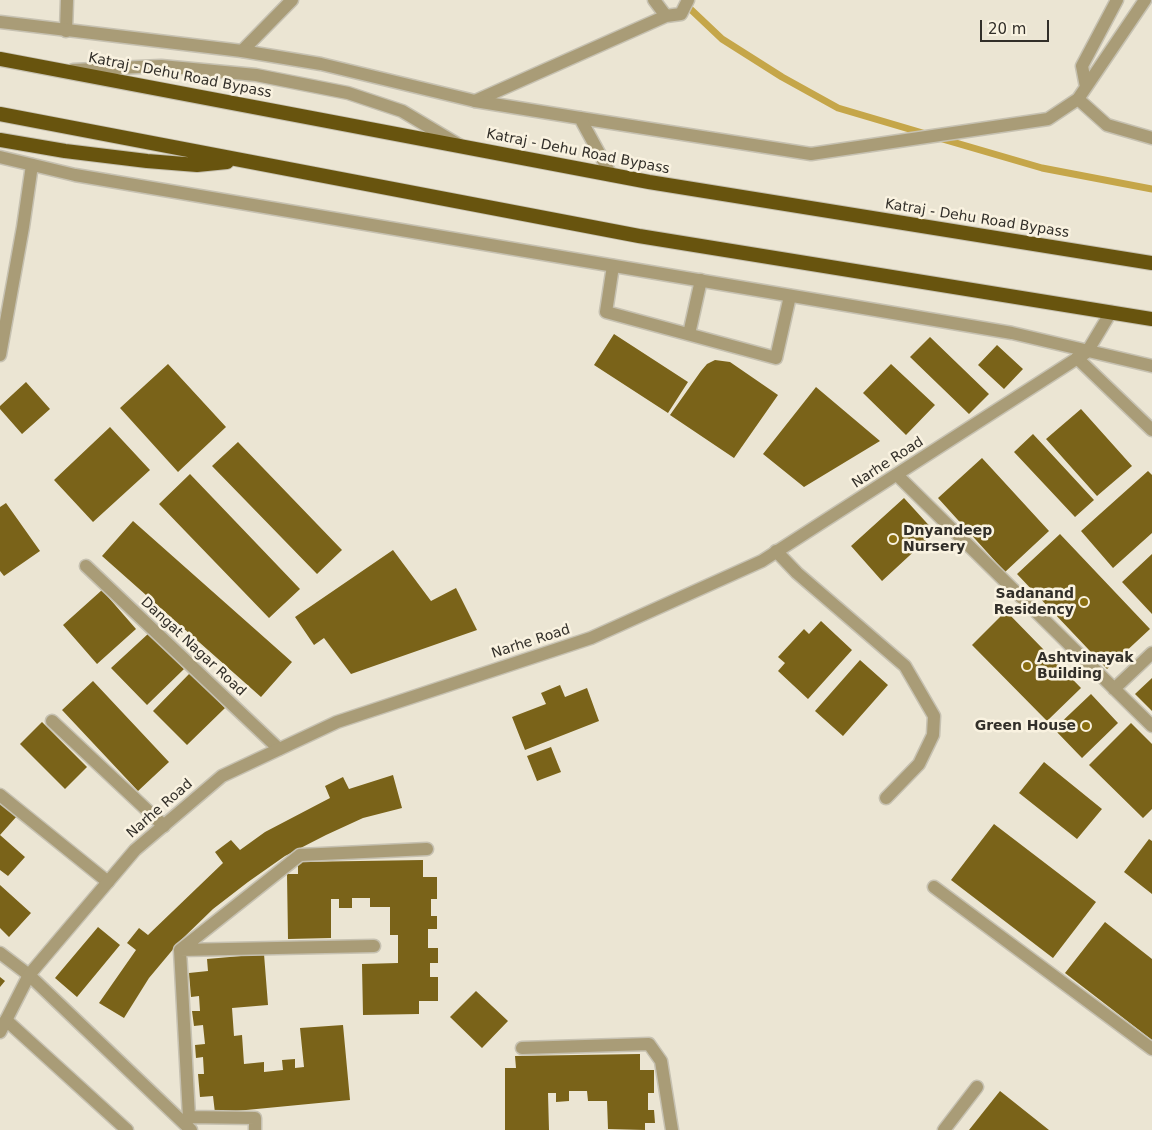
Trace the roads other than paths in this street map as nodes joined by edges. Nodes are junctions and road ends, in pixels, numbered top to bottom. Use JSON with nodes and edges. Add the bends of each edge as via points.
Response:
{"nodes":[{"id":1,"x":67,"y":0,"type":"edge"},
{"id":2,"x":292,"y":0,"type":"edge"},
{"id":3,"x":654,"y":0,"type":"edge"},
{"id":4,"x":688,"y":0,"type":"edge"},
{"id":5,"x":1118,"y":0,"type":"edge"},
{"id":6,"x":1145,"y":0,"type":"edge"},
{"id":7,"x":666,"y":16,"type":"junction"},
{"id":8,"x":0,"y":22,"type":"edge"},
{"id":9,"x":66,"y":31,"type":"junction"},
{"id":10,"x":242,"y":51,"type":"junction"},
{"id":11,"x":259,"y":54,"type":"junction"},
{"id":12,"x":0,"y":59,"type":"edge"},
{"id":13,"x":61,"y":70,"type":"junction"},
{"id":14,"x":256,"y":75,"type":"junction"},
{"id":15,"x":1086,"y":88,"type":"junction"},
{"id":16,"x":1078,"y":99,"type":"junction"},
{"id":17,"x":475,"y":102,"type":"junction"},
{"id":18,"x":0,"y":114,"type":"edge"},
{"id":19,"x":580,"y":118,"type":"junction"},
{"id":20,"x":1152,"y":138,"type":"edge"},
{"id":21,"x":0,"y":140,"type":"edge"},
{"id":22,"x":463,"y":147,"type":"junction"},
{"id":23,"x":0,"y":157,"type":"edge"},
{"id":24,"x":240,"y":160,"type":"junction"},
{"id":25,"x":32,"y":165,"type":"junction"},
{"id":26,"x":611,"y":175,"type":"junction"},
{"id":27,"x":1152,"y":263,"type":"edge"},
{"id":28,"x":613,"y":266,"type":"junction"},
{"id":29,"x":701,"y":280,"type":"junction"},
{"id":30,"x":790,"y":296,"type":"junction"},
{"id":31,"x":1111,"y":312,"type":"junction"},
{"id":32,"x":1152,"y":319,"type":"edge"},
{"id":33,"x":689,"y":334,"type":"junction"},
{"id":34,"x":0,"y":355,"type":"edge"},
{"id":35,"x":1082,"y":355,"type":"junction"},
{"id":36,"x":1152,"y":366,"type":"edge"},
{"id":37,"x":1152,"y":430,"type":"edge"},
{"id":38,"x":896,"y":475,"type":"junction"},
{"id":39,"x":776,"y":551,"type":"junction"},
{"id":40,"x":86,"y":566,"type":"dead end"},
{"id":41,"x":1152,"y":653,"type":"edge"},
{"id":42,"x":1114,"y":689,"type":"junction"},
{"id":43,"x":52,"y":721,"type":"dead end"},
{"id":44,"x":1152,"y":726,"type":"edge"},
{"id":45,"x":279,"y":749,"type":"junction"},
{"id":46,"x":0,"y":795,"type":"edge"},
{"id":47,"x":886,"y":798,"type":"dead end"},
{"id":48,"x":164,"y":826,"type":"junction"},
{"id":49,"x":427,"y":849,"type":"dead end"},
{"id":50,"x":108,"y":882,"type":"junction"},
{"id":51,"x":934,"y":887,"type":"dead end"},
{"id":52,"x":374,"y":946,"type":"dead end"},
{"id":53,"x":180,"y":950,"type":"junction"},
{"id":54,"x":0,"y":954,"type":"edge"},
{"id":55,"x":30,"y":975,"type":"junction"},
{"id":56,"x":6,"y":1020,"type":"junction"},
{"id":57,"x":0,"y":1032,"type":"edge"},
{"id":58,"x":522,"y":1048,"type":"dead end"},
{"id":59,"x":1152,"y":1049,"type":"edge"},
{"id":60,"x":977,"y":1087,"type":"dead end"},
{"id":61,"x":127,"y":1130,"type":"edge"},
{"id":62,"x":191,"y":1130,"type":"edge"},
{"id":63,"x":255,"y":1130,"type":"edge"},
{"id":64,"x":672,"y":1130,"type":"edge"},
{"id":65,"x":944,"y":1130,"type":"edge"}],
"edges":[{"from":1,"to":9,"type":"street"},
{"from":2,"to":10,"type":"street"},
{"from":3,"to":7,"type":"street"},
{"from":4,"to":7,"type":"street","via":[[681,14]]},
{"from":5,"to":15,"type":"street","via":[[1082,66]]},
{"from":6,"to":15,"type":"street"},
{"from":7,"to":17,"type":"street"},
{"from":8,"to":9,"type":"street"},
{"from":9,"to":10,"type":"street"},
{"from":10,"to":11,"type":"street"},
{"from":11,"to":14,"type":"street"},
{"from":11,"to":17,"type":"street","via":[[321,64]]},
{"from":12,"to":13,"type":"highway","name":"Katraj - Dehu Road Bypass"},
{"from":13,"to":14,"type":"street","via":[[161,66]]},
{"from":13,"to":22,"type":"highway","name":"Katraj - Dehu Road Bypass"},
{"from":14,"to":22,"type":"street","via":[[348,93],[402,111]]},
{"from":15,"to":16,"type":"street"},
{"from":16,"to":19,"type":"street","via":[[1048,120],[811,154]]},
{"from":16,"to":20,"type":"street","via":[[1107,125]]},
{"from":17,"to":19,"type":"street"},
{"from":18,"to":24,"type":"highway"},
{"from":19,"to":26,"type":"street"},
{"from":21,"to":24,"type":"highway","via":[[65,152],[172,163],[197,165]]},
{"from":22,"to":26,"type":"highway","name":"Katraj - Dehu Road Bypass"},
{"from":23,"to":25,"type":"street"},
{"from":24,"to":31,"type":"highway","via":[[640,236]]},
{"from":25,"to":28,"type":"street"},
{"from":25,"to":34,"type":"street"},
{"from":26,"to":27,"type":"highway","name":"Katraj - Dehu Road Bypass"},
{"from":28,"to":29,"type":"street"},
{"from":28,"to":33,"type":"street","via":[[606,312]]},
{"from":29,"to":30,"type":"street"},
{"from":29,"to":33,"type":"street"},
{"from":30,"to":33,"type":"street","via":[[776,358]]},
{"from":30,"to":35,"type":"street","via":[[1012,333]]},
{"from":31,"to":32,"type":"highway"},
{"from":31,"to":35,"type":"street","name":"Narhe Road"},
{"from":35,"to":36,"type":"street"},
{"from":35,"to":37,"type":"street"},
{"from":35,"to":38,"type":"street","name":"Narhe Road"},
{"from":38,"to":39,"type":"street","name":"Narhe Road"},
{"from":38,"to":42,"type":"street"},
{"from":39,"to":45,"type":"street","name":"Narhe Road","via":[[591,638],[338,722]]},
{"from":39,"to":47,"type":"street","via":[[905,666],[934,716],[933,735],[919,764]]},
{"from":40,"to":45,"type":"street","name":"Dangat Nagar Road"},
{"from":41,"to":42,"type":"street"},
{"from":42,"to":44,"type":"street"},
{"from":43,"to":48,"type":"street"},
{"from":45,"to":48,"type":"street","name":"Narhe Road","via":[[222,776]]},
{"from":46,"to":50,"type":"street"},
{"from":48,"to":50,"type":"street","name":"Narhe Road","via":[[135,850]]},
{"from":49,"to":53,"type":"street","via":[[300,855]]},
{"from":50,"to":55,"type":"street","name":"Narhe Road"},
{"from":51,"to":59,"type":"street"},
{"from":52,"to":53,"type":"street"},
{"from":53,"to":63,"type":"street","via":[[189,1117],[255,1118]]},
{"from":54,"to":55,"type":"street"},
{"from":55,"to":56,"type":"street","name":"Narhe Road"},
{"from":55,"to":62,"type":"street"},
{"from":56,"to":57,"type":"street","name":"Narhe Road"},
{"from":56,"to":61,"type":"street"},
{"from":58,"to":64,"type":"street","via":[[650,1044],[661,1061]]},
{"from":60,"to":65,"type":"street"}]}
